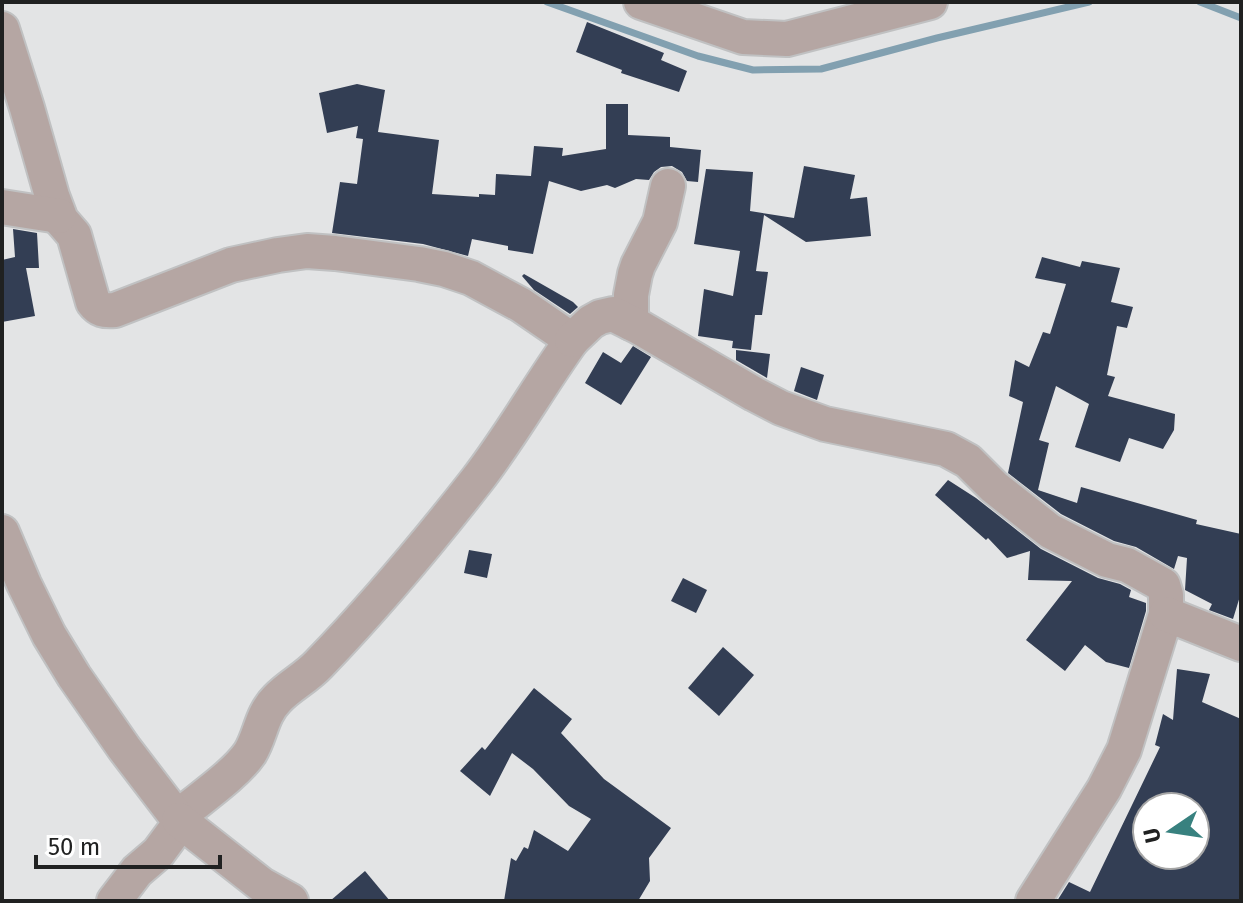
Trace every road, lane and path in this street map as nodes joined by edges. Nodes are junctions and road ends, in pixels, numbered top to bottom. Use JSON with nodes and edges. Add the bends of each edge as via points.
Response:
{"nodes":[{"id":1,"x":641,"y":2,"type":"edge"},
{"id":2,"x":930,"y":2,"type":"edge"},
{"id":3,"x":2,"y":29,"type":"edge"},
{"id":4,"x":668,"y":186,"type":"dead end"},
{"id":5,"x":2,"y":207,"type":"edge"},
{"id":6,"x":59,"y":216,"type":"junction"},
{"id":7,"x":631,"y":323,"type":"junction"},
{"id":8,"x":572,"y":340,"type":"junction"},
{"id":9,"x":2,"y":532,"type":"edge"},
{"id":10,"x":1166,"y":614,"type":"junction"},
{"id":11,"x":1241,"y":644,"type":"edge"},
{"id":12,"x":178,"y":819,"type":"junction"},
{"id":13,"x":114,"y":901,"type":"edge"},
{"id":14,"x":291,"y":901,"type":"edge"},
{"id":15,"x":1033,"y":901,"type":"edge"}],
"edges":[{"from":1,"to":2,"type":"street","via":[[743,37],[787,39]]},
{"from":3,"to":6,"type":"street"},
{"from":4,"to":7,"type":"street","via":[[660,222],[635,274]]},
{"from":5,"to":6,"type":"street"},
{"from":6,"to":8,"type":"street","via":[[74,235],[93,302],[104,311],[231,265],[307,251],[419,264],[471,278]]},
{"from":7,"to":8,"type":"street","via":[[613,314],[600,317]]},
{"from":7,"to":10,"type":"street","via":[[800,416],[960,455],[1050,531],[1163,585]]},
{"from":8,"to":12,"type":"street","via":[[477,481],[318,665],[276,699],[249,754]]},
{"from":9,"to":12,"type":"street","via":[[49,635],[74,676]]},
{"from":10,"to":11,"type":"street"},
{"from":10,"to":15,"type":"street","via":[[1124,750]]},
{"from":12,"to":13,"type":"street","via":[[158,853]]},
{"from":12,"to":14,"type":"street","via":[[262,885]]}]}
